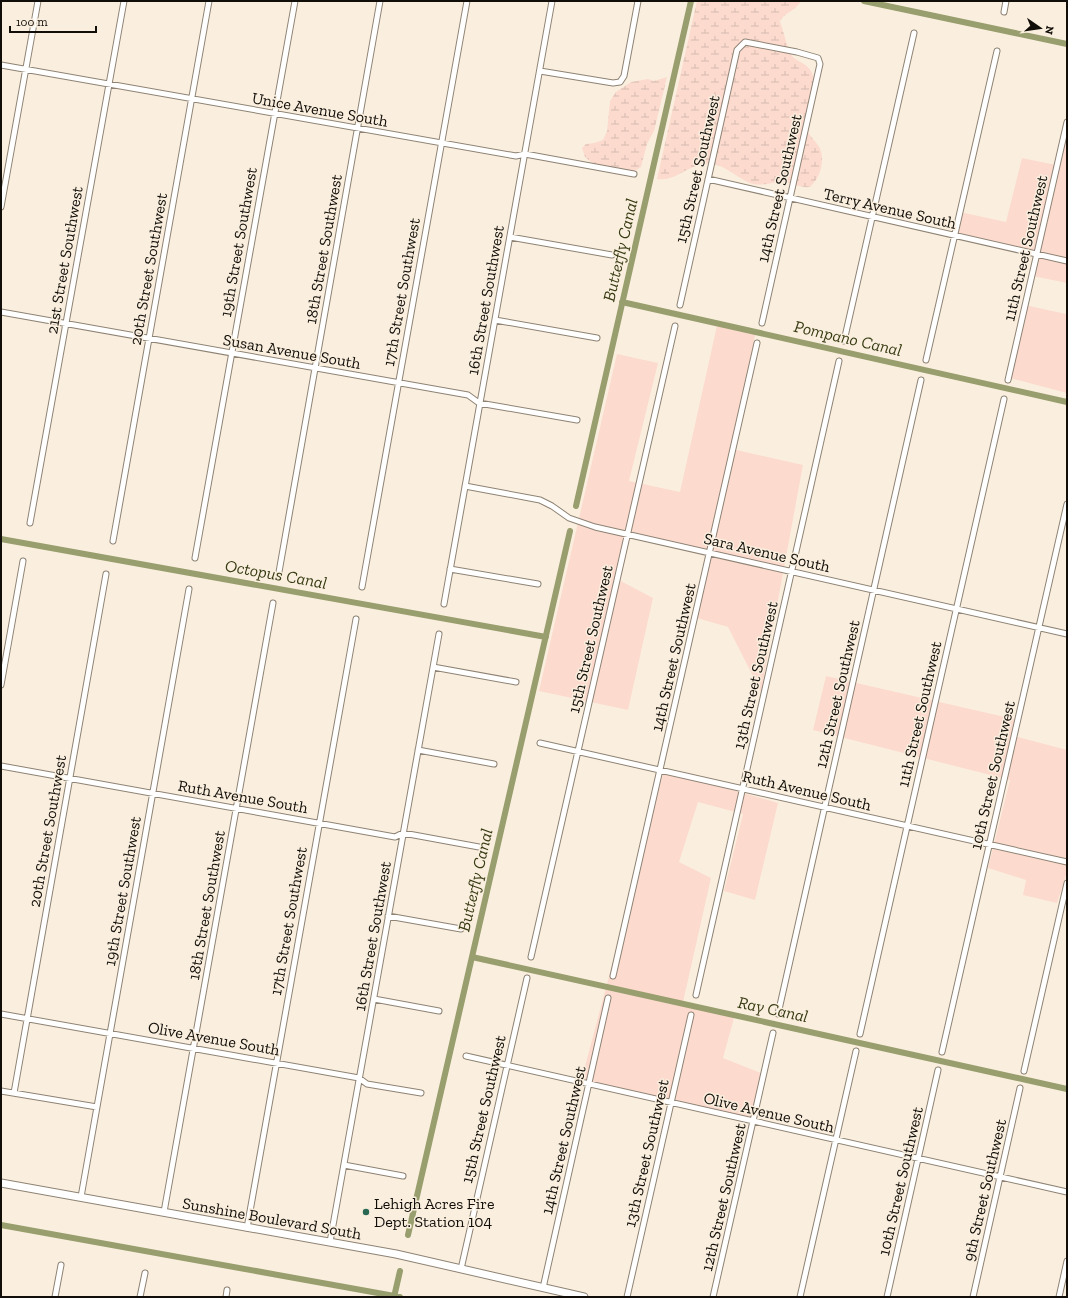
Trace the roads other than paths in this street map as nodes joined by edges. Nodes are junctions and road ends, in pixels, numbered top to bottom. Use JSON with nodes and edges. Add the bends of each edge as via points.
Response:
{"nodes":[{"id":1,"x":38,"y":1,"type":"edge"},
{"id":2,"x":124,"y":1,"type":"edge"},
{"id":3,"x":209,"y":1,"type":"edge"},
{"id":4,"x":295,"y":1,"type":"edge"},
{"id":5,"x":380,"y":1,"type":"edge"},
{"id":6,"x":466,"y":1,"type":"edge"},
{"id":7,"x":552,"y":1,"type":"edge"},
{"id":8,"x":638,"y":1,"type":"edge"},
{"id":9,"x":1006,"y":1,"type":"edge"},
{"id":10,"x":1004,"y":12,"type":"dead end"},
{"id":11,"x":914,"y":33,"type":"dead end"},
{"id":12,"x":997,"y":51,"type":"dead end"},
{"id":13,"x":818,"y":58,"type":"joint"},
{"id":14,"x":1,"y":64,"type":"edge"},
{"id":15,"x":26,"y":69,"type":"junction"},
{"id":16,"x":540,"y":71,"type":"junction"},
{"id":17,"x":109,"y":84,"type":"junction"},
{"id":18,"x":192,"y":98,"type":"junction"},
{"id":19,"x":275,"y":113,"type":"junction"},
{"id":20,"x":1067,"y":122,"type":"edge"},
{"id":21,"x":358,"y":128,"type":"junction"},
{"id":22,"x":441,"y":144,"type":"junction"},
{"id":23,"x":525,"y":154,"type":"junction"},
{"id":24,"x":634,"y":174,"type":"dead end"},
{"id":25,"x":708,"y":180,"type":"junction"},
{"id":26,"x":790,"y":198,"type":"junction"},
{"id":27,"x":1,"y":207,"type":"edge"},
{"id":28,"x":872,"y":217,"type":"junction"},
{"id":29,"x":955,"y":236,"type":"junction"},
{"id":30,"x":510,"y":237,"type":"junction"},
{"id":31,"x":1037,"y":254,"type":"junction"},
{"id":32,"x":612,"y":255,"type":"dead end"},
{"id":33,"x":1067,"y":261,"type":"edge"},
{"id":34,"x":680,"y":305,"type":"dead end"},
{"id":35,"x":1,"y":312,"type":"edge"},
{"id":36,"x":495,"y":320,"type":"junction"},
{"id":37,"x":66,"y":323,"type":"junction"},
{"id":38,"x":762,"y":323,"type":"dead end"},
{"id":39,"x":675,"y":326,"type":"dead end"},
{"id":40,"x":149,"y":338,"type":"junction"},
{"id":41,"x":597,"y":338,"type":"dead end"},
{"id":42,"x":844,"y":340,"type":"dead end"},
{"id":43,"x":757,"y":343,"type":"dead end"},
{"id":44,"x":232,"y":353,"type":"junction"},
{"id":45,"x":926,"y":360,"type":"dead end"},
{"id":46,"x":839,"y":362,"type":"dead end"},
{"id":47,"x":315,"y":368,"type":"junction"},
{"id":48,"x":922,"y":380,"type":"dead end"},
{"id":49,"x":1008,"y":380,"type":"dead end"},
{"id":50,"x":398,"y":383,"type":"junction"},
{"id":51,"x":1004,"y":399,"type":"dead end"},
{"id":52,"x":480,"y":403,"type":"junction"},
{"id":53,"x":577,"y":420,"type":"dead end"},
{"id":54,"x":465,"y":486,"type":"junction"},
{"id":55,"x":1067,"y":504,"type":"edge"},
{"id":56,"x":30,"y":523,"type":"dead end"},
{"id":57,"x":628,"y":534,"type":"junction"},
{"id":58,"x":113,"y":541,"type":"dead end"},
{"id":59,"x":710,"y":552,"type":"junction"},
{"id":60,"x":195,"y":558,"type":"dead end"},
{"id":61,"x":23,"y":561,"type":"dead end"},
{"id":62,"x":450,"y":569,"type":"junction"},
{"id":63,"x":792,"y":571,"type":"junction"},
{"id":64,"x":279,"y":572,"type":"dead end"},
{"id":65,"x":106,"y":574,"type":"dead end"},
{"id":66,"x":538,"y":584,"type":"dead end"},
{"id":67,"x":362,"y":587,"type":"dead end"},
{"id":68,"x":189,"y":589,"type":"dead end"},
{"id":69,"x":874,"y":590,"type":"junction"},
{"id":70,"x":273,"y":603,"type":"dead end"},
{"id":71,"x":444,"y":604,"type":"dead end"},
{"id":72,"x":956,"y":608,"type":"junction"},
{"id":73,"x":356,"y":619,"type":"dead end"},
{"id":74,"x":1039,"y":627,"type":"junction"},
{"id":75,"x":439,"y":634,"type":"dead end"},
{"id":76,"x":1067,"y":634,"type":"edge"},
{"id":77,"x":433,"y":667,"type":"junction"},
{"id":78,"x":516,"y":682,"type":"dead end"},
{"id":79,"x":1,"y":685,"type":"edge"},
{"id":80,"x":540,"y":743,"type":"dead end"},
{"id":81,"x":418,"y":750,"type":"junction"},
{"id":82,"x":578,"y":751,"type":"junction"},
{"id":83,"x":494,"y":764,"type":"dead end"},
{"id":84,"x":1,"y":766,"type":"edge"},
{"id":85,"x":660,"y":770,"type":"junction"},
{"id":86,"x":70,"y":779,"type":"junction"},
{"id":87,"x":743,"y":789,"type":"junction"},
{"id":88,"x":153,"y":793,"type":"junction"},
{"id":89,"x":825,"y":807,"type":"junction"},
{"id":90,"x":236,"y":808,"type":"junction"},
{"id":91,"x":319,"y":823,"type":"junction"},
{"id":92,"x":907,"y":826,"type":"junction"},
{"id":93,"x":403,"y":833,"type":"junction"},
{"id":94,"x":989,"y":845,"type":"junction"},
{"id":95,"x":479,"y":847,"type":"dead end"},
{"id":96,"x":1067,"y":862,"type":"edge"},
{"id":97,"x":1067,"y":883,"type":"edge"},
{"id":98,"x":388,"y":916,"type":"junction"},
{"id":99,"x":461,"y":929,"type":"dead end"},
{"id":100,"x":531,"y":957,"type":"dead end"},
{"id":101,"x":614,"y":976,"type":"dead end"},
{"id":102,"x":526,"y":978,"type":"dead end"},
{"id":103,"x":696,"y":995,"type":"dead end"},
{"id":104,"x":608,"y":998,"type":"dead end"},
{"id":105,"x":374,"y":999,"type":"junction"},
{"id":106,"x":439,"y":1011,"type":"dead end"},
{"id":107,"x":1,"y":1014,"type":"edge"},
{"id":108,"x":778,"y":1014,"type":"dead end"},
{"id":109,"x":691,"y":1015,"type":"dead end"},
{"id":110,"x":27,"y":1018,"type":"junction"},
{"id":111,"x":110,"y":1033,"type":"junction"},
{"id":112,"x":773,"y":1033,"type":"dead end"},
{"id":113,"x":860,"y":1034,"type":"dead end"},
{"id":114,"x":194,"y":1048,"type":"junction"},
{"id":115,"x":856,"y":1051,"type":"dead end"},
{"id":116,"x":942,"y":1052,"type":"dead end"},
{"id":117,"x":466,"y":1056,"type":"dead end"},
{"id":118,"x":276,"y":1062,"type":"junction"},
{"id":119,"x":507,"y":1065,"type":"junction"},
{"id":120,"x":938,"y":1070,"type":"dead end"},
{"id":121,"x":1024,"y":1071,"type":"dead end"},
{"id":122,"x":359,"y":1078,"type":"junction"},
{"id":123,"x":589,"y":1084,"type":"junction"},
{"id":124,"x":1020,"y":1088,"type":"dead end"},
{"id":125,"x":1,"y":1090,"type":"edge"},
{"id":126,"x":14,"y":1093,"type":"junction"},
{"id":127,"x":421,"y":1093,"type":"dead end"},
{"id":128,"x":671,"y":1102,"type":"junction"},
{"id":129,"x":97,"y":1107,"type":"junction"},
{"id":130,"x":753,"y":1121,"type":"junction"},
{"id":131,"x":836,"y":1140,"type":"junction"},
{"id":132,"x":918,"y":1159,"type":"junction"},
{"id":133,"x":344,"y":1165,"type":"junction"},
{"id":134,"x":404,"y":1176,"type":"dead end"},
{"id":135,"x":1000,"y":1177,"type":"junction"},
{"id":136,"x":1,"y":1183,"type":"edge"},
{"id":137,"x":1067,"y":1192,"type":"edge"},
{"id":138,"x":81,"y":1197,"type":"junction"},
{"id":139,"x":164,"y":1212,"type":"junction"},
{"id":140,"x":247,"y":1228,"type":"junction"},
{"id":141,"x":330,"y":1242,"type":"junction"},
{"id":142,"x":1067,"y":1261,"type":"edge"},
{"id":143,"x":60,"y":1265,"type":"dead end"},
{"id":144,"x":460,"y":1269,"type":"junction"},
{"id":145,"x":145,"y":1273,"type":"dead end"},
{"id":146,"x":543,"y":1288,"type":"junction"},
{"id":147,"x":227,"y":1290,"type":"dead end"},
{"id":148,"x":55,"y":1297,"type":"edge"},
{"id":149,"x":140,"y":1297,"type":"edge"},
{"id":150,"x":226,"y":1297,"type":"edge"},
{"id":151,"x":584,"y":1297,"type":"edge"},
{"id":152,"x":627,"y":1297,"type":"edge"},
{"id":153,"x":713,"y":1297,"type":"edge"},
{"id":154,"x":800,"y":1297,"type":"edge"},
{"id":155,"x":886,"y":1297,"type":"edge"},
{"id":156,"x":973,"y":1297,"type":"edge"},
{"id":157,"x":1059,"y":1297,"type":"edge"}],
"edges":[{"from":1,"to":15,"type":"street"},
{"from":2,"to":17,"type":"street","name":"21st Street Southwest"},
{"from":3,"to":18,"type":"street","name":"20th Street Southwest"},
{"from":4,"to":19,"type":"street","name":"19th Street Southwest"},
{"from":5,"to":21,"type":"street","name":"18th Street Southwest"},
{"from":6,"to":22,"type":"street","name":"17th Street Southwest"},
{"from":7,"to":16,"type":"street","name":"16th Street Southwest"},
{"from":8,"to":16,"type":"street","via":[[624,76],[620,82]]},
{"from":9,"to":10,"type":"street"},
{"from":11,"to":28,"type":"street"},
{"from":12,"to":29,"type":"street"},
{"from":13,"to":25,"type":"street","name":"15th Street Southwest","via":[[745,42],[737,50]]},
{"from":13,"to":26,"type":"street","name":"14th Street Southwest","via":[[820,64]]},
{"from":14,"to":15,"type":"street","name":"Unice Avenue South"},
{"from":15,"to":17,"type":"street","name":"Unice Avenue South"},
{"from":15,"to":27,"type":"street"},
{"from":16,"to":23,"type":"street","name":"16th Street Southwest"},
{"from":17,"to":18,"type":"street","name":"Unice Avenue South"},
{"from":17,"to":37,"type":"street","name":"21st Street Southwest"},
{"from":18,"to":19,"type":"street","name":"Unice Avenue South"},
{"from":18,"to":40,"type":"street","name":"20th Street Southwest"},
{"from":19,"to":21,"type":"street","name":"Unice Avenue South"},
{"from":19,"to":44,"type":"street","name":"19th Street Southwest"},
{"from":20,"to":31,"type":"street","name":"11th Street Southwest"},
{"from":21,"to":22,"type":"street","name":"Unice Avenue South"},
{"from":21,"to":47,"type":"street","name":"18th Street Southwest"},
{"from":22,"to":23,"type":"street","name":"Unice Avenue South","via":[[516,156]]},
{"from":22,"to":50,"type":"street","name":"17th Street Southwest"},
{"from":23,"to":24,"type":"street","name":"Unice Avenue South"},
{"from":23,"to":30,"type":"street","name":"16th Street Southwest"},
{"from":25,"to":26,"type":"street","name":"Terry Avenue South"},
{"from":25,"to":34,"type":"street","name":"15th Street Southwest"},
{"from":26,"to":28,"type":"street","name":"Terry Avenue South"},
{"from":26,"to":38,"type":"street","name":"14th Street Southwest"},
{"from":28,"to":29,"type":"street","name":"Terry Avenue South"},
{"from":28,"to":42,"type":"street"},
{"from":29,"to":31,"type":"street","name":"Terry Avenue South"},
{"from":29,"to":45,"type":"street"},
{"from":30,"to":32,"type":"street"},
{"from":30,"to":36,"type":"street","name":"16th Street Southwest"},
{"from":31,"to":33,"type":"street","name":"Terry Avenue South"},
{"from":31,"to":49,"type":"street","name":"11th Street Southwest"},
{"from":35,"to":37,"type":"street","name":"Susan Avenue South"},
{"from":36,"to":41,"type":"street"},
{"from":36,"to":52,"type":"street","name":"16th Street Southwest"},
{"from":37,"to":40,"type":"street","name":"Susan Avenue South"},
{"from":37,"to":56,"type":"street","name":"21st Street Southwest"},
{"from":39,"to":57,"type":"street","name":"15th Street Southwest"},
{"from":40,"to":44,"type":"street","name":"Susan Avenue South"},
{"from":40,"to":58,"type":"street","name":"20th Street Southwest"},
{"from":43,"to":59,"type":"street","name":"14th Street Southwest"},
{"from":44,"to":47,"type":"street","name":"Susan Avenue South"},
{"from":44,"to":60,"type":"street","name":"19th Street Southwest"},
{"from":46,"to":63,"type":"street","name":"13th Street Southwest"},
{"from":47,"to":50,"type":"street","name":"Susan Avenue South"},
{"from":47,"to":64,"type":"street","name":"18th Street Southwest"},
{"from":48,"to":69,"type":"street","name":"12th Street Southwest"},
{"from":50,"to":52,"type":"street","name":"Susan Avenue South","via":[[468,395]]},
{"from":50,"to":67,"type":"street","name":"17th Street Southwest"},
{"from":51,"to":72,"type":"street","name":"11th Street Southwest"},
{"from":52,"to":53,"type":"street","name":"Susan Avenue South"},
{"from":52,"to":54,"type":"street","name":"16th Street Southwest"},
{"from":54,"to":57,"type":"street","name":"Sara Avenue South","via":[[540,500],[575,521]]},
{"from":54,"to":62,"type":"street","name":"16th Street Southwest"},
{"from":55,"to":74,"type":"street","name":"10th Street Southwest"},
{"from":57,"to":59,"type":"street","name":"Sara Avenue South"},
{"from":57,"to":82,"type":"street","name":"15th Street Southwest"},
{"from":59,"to":63,"type":"street","name":"Sara Avenue South"},
{"from":59,"to":85,"type":"street","name":"14th Street Southwest"},
{"from":61,"to":79,"type":"street"},
{"from":62,"to":66,"type":"street"},
{"from":62,"to":71,"type":"street","name":"16th Street Southwest"},
{"from":63,"to":69,"type":"street","name":"Sara Avenue South"},
{"from":63,"to":87,"type":"street","name":"13th Street Southwest"},
{"from":65,"to":86,"type":"street","name":"20th Street Southwest"},
{"from":68,"to":88,"type":"street","name":"19th Street Southwest"},
{"from":69,"to":72,"type":"street","name":"Sara Avenue South"},
{"from":69,"to":89,"type":"street","name":"12th Street Southwest"},
{"from":70,"to":90,"type":"street","name":"18th Street Southwest"},
{"from":72,"to":74,"type":"street","name":"Sara Avenue South"},
{"from":72,"to":92,"type":"street","name":"11th Street Southwest"},
{"from":73,"to":91,"type":"street","name":"17th Street Southwest"},
{"from":74,"to":76,"type":"street","name":"Sara Avenue South"},
{"from":74,"to":94,"type":"street","name":"10th Street Southwest"},
{"from":75,"to":77,"type":"street","name":"16th Street Southwest"},
{"from":77,"to":78,"type":"street"},
{"from":77,"to":81,"type":"street","name":"16th Street Southwest"},
{"from":80,"to":82,"type":"street","name":"Ruth Avenue South"},
{"from":81,"to":83,"type":"street"},
{"from":81,"to":93,"type":"street","name":"16th Street Southwest"},
{"from":82,"to":85,"type":"street","name":"Ruth Avenue South"},
{"from":82,"to":100,"type":"street","name":"15th Street Southwest"},
{"from":84,"to":86,"type":"street","name":"Ruth Avenue South"},
{"from":85,"to":87,"type":"street","name":"Ruth Avenue South"},
{"from":85,"to":101,"type":"street","name":"14th Street Southwest"},
{"from":86,"to":88,"type":"street","name":"Ruth Avenue South"},
{"from":86,"to":110,"type":"street","name":"20th Street Southwest"},
{"from":87,"to":89,"type":"street","name":"Ruth Avenue South"},
{"from":87,"to":103,"type":"street","name":"13th Street Southwest"},
{"from":88,"to":90,"type":"street","name":"Ruth Avenue South"},
{"from":88,"to":111,"type":"street","name":"19th Street Southwest"},
{"from":89,"to":92,"type":"street","name":"Ruth Avenue South"},
{"from":89,"to":108,"type":"street","name":"12th Street Southwest"},
{"from":90,"to":91,"type":"street","name":"Ruth Avenue South"},
{"from":90,"to":114,"type":"street","name":"18th Street Southwest"},
{"from":91,"to":93,"type":"street","name":"Ruth Avenue South","via":[[395,837]]},
{"from":91,"to":118,"type":"street","name":"17th Street Southwest"},
{"from":92,"to":94,"type":"street","name":"Ruth Avenue South"},
{"from":92,"to":113,"type":"street","name":"11th Street Southwest"},
{"from":93,"to":95,"type":"street","name":"Ruth Avenue South"},
{"from":93,"to":98,"type":"street","name":"16th Street Southwest"},
{"from":94,"to":96,"type":"street","name":"Ruth Avenue South"},
{"from":94,"to":116,"type":"street","name":"10th Street Southwest"},
{"from":97,"to":121,"type":"street"},
{"from":98,"to":99,"type":"street"},
{"from":98,"to":105,"type":"street","name":"16th Street Southwest"},
{"from":102,"to":119,"type":"street","name":"15th Street Southwest"},
{"from":104,"to":123,"type":"street","name":"14th Street Southwest"},
{"from":105,"to":106,"type":"street"},
{"from":105,"to":122,"type":"street","name":"16th Street Southwest"},
{"from":107,"to":110,"type":"street","name":"Olive Avenue South"},
{"from":109,"to":128,"type":"street","name":"13th Street Southwest"},
{"from":110,"to":111,"type":"street","name":"Olive Avenue South"},
{"from":110,"to":126,"type":"street","name":"20th Street Southwest"},
{"from":111,"to":114,"type":"street","name":"Olive Avenue South"},
{"from":111,"to":129,"type":"street","name":"19th Street Southwest"},
{"from":112,"to":130,"type":"street","name":"12th Street Southwest"},
{"from":114,"to":118,"type":"street","name":"Olive Avenue South"},
{"from":114,"to":139,"type":"street","name":"18th Street Southwest"},
{"from":115,"to":131,"type":"street"},
{"from":117,"to":119,"type":"street","name":"Olive Avenue South"},
{"from":118,"to":122,"type":"street","name":"Olive Avenue South"},
{"from":118,"to":140,"type":"street","name":"17th Street Southwest"},
{"from":119,"to":123,"type":"street","name":"Olive Avenue South"},
{"from":119,"to":144,"type":"street","name":"15th Street Southwest"},
{"from":120,"to":132,"type":"street","name":"10th Street Southwest"},
{"from":122,"to":127,"type":"street","name":"Olive Avenue South","via":[[367,1084]]},
{"from":122,"to":133,"type":"street","name":"16th Street Southwest"},
{"from":123,"to":128,"type":"street","name":"Olive Avenue South"},
{"from":123,"to":146,"type":"street","name":"14th Street Southwest"},
{"from":124,"to":135,"type":"street","name":"9th Street Southwest"},
{"from":125,"to":126,"type":"street"},
{"from":126,"to":129,"type":"street"},
{"from":128,"to":130,"type":"street","name":"Olive Avenue South"},
{"from":128,"to":152,"type":"street","name":"13th Street Southwest"},
{"from":129,"to":138,"type":"street","name":"19th Street Southwest"},
{"from":130,"to":131,"type":"street","name":"Olive Avenue South"},
{"from":130,"to":153,"type":"street","name":"12th Street Southwest"},
{"from":131,"to":132,"type":"street","name":"Olive Avenue South"},
{"from":131,"to":154,"type":"street"},
{"from":132,"to":135,"type":"street","name":"Olive Avenue South"},
{"from":132,"to":155,"type":"street","name":"10th Street Southwest"},
{"from":133,"to":134,"type":"street"},
{"from":133,"to":141,"type":"street","name":"16th Street Southwest"},
{"from":135,"to":137,"type":"street","name":"Olive Avenue South"},
{"from":135,"to":156,"type":"street","name":"9th Street Southwest"},
{"from":136,"to":138,"type":"street","name":"Sunshine Boulevard South"},
{"from":138,"to":139,"type":"street","name":"Sunshine Boulevard South"},
{"from":139,"to":140,"type":"street","name":"Sunshine Boulevard South"},
{"from":140,"to":141,"type":"street","name":"Sunshine Boulevard South"},
{"from":141,"to":144,"type":"street","name":"Sunshine Boulevard South"},
{"from":142,"to":157,"type":"street"},
{"from":143,"to":148,"type":"street"},
{"from":144,"to":146,"type":"street","name":"Sunshine Boulevard South"},
{"from":145,"to":149,"type":"street"},
{"from":146,"to":151,"type":"street","name":"Sunshine Boulevard South"},
{"from":147,"to":150,"type":"street"}]}
